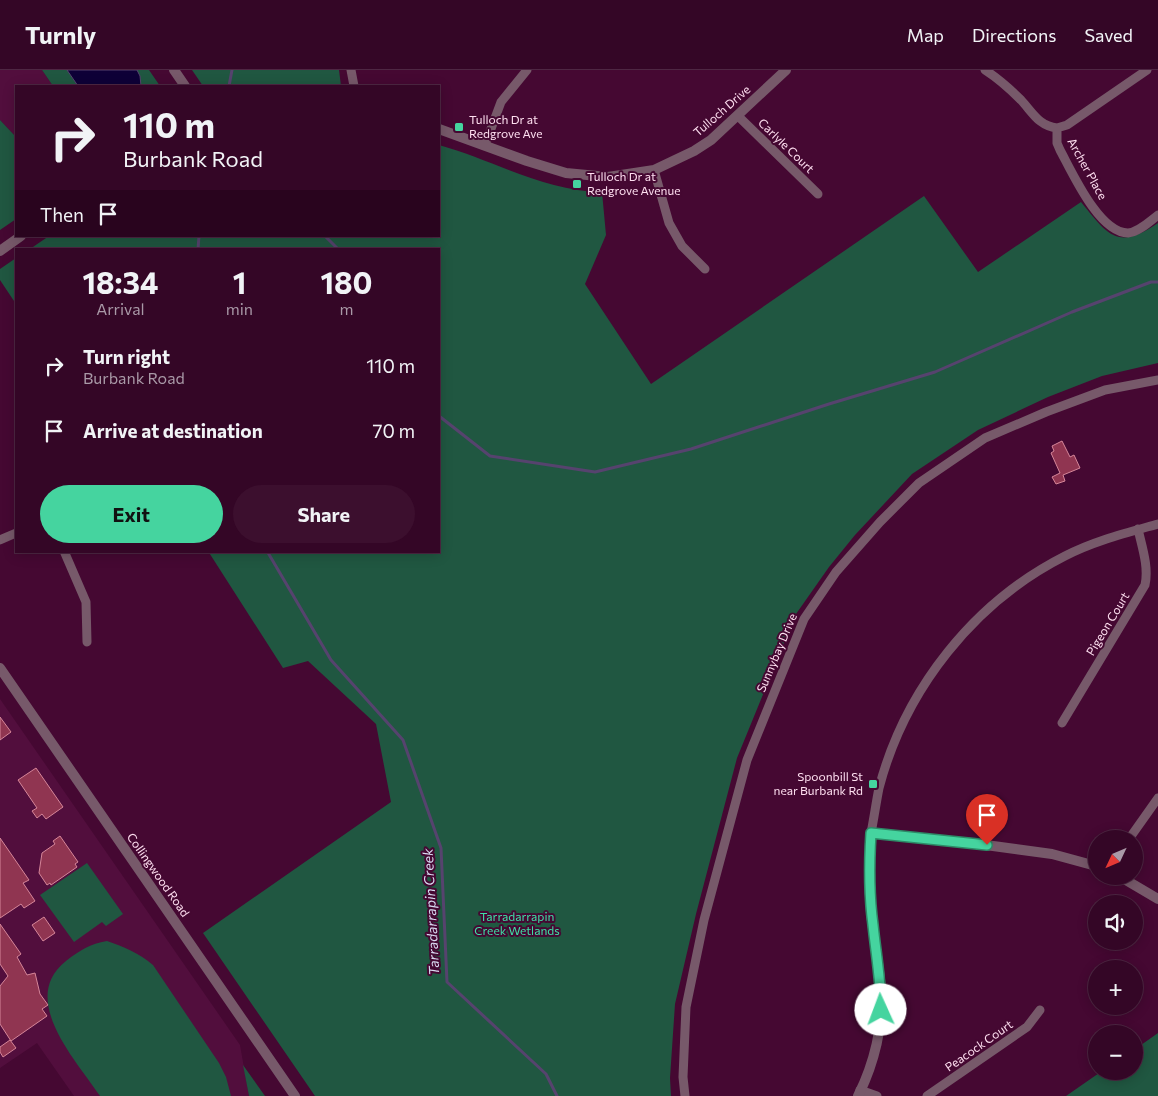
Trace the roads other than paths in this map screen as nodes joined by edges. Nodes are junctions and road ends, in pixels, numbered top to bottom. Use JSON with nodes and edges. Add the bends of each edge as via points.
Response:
{"nodes":[{"id":1,"x":174,"y":70,"type":"edge"},
{"id":2,"x":351,"y":70,"type":"edge"},
{"id":3,"x":786,"y":70,"type":"edge"},
{"id":4,"x":985,"y":70,"type":"edge"},
{"id":5,"x":1147,"y":70,"type":"edge"},
{"id":6,"x":524,"y":71,"type":"edge"},
{"id":7,"x":185,"y":85,"type":"edge"},
{"id":8,"x":354,"y":85,"type":"edge"},
{"id":9,"x":738,"y":116,"type":"junction"},
{"id":10,"x":1057,"y":128,"type":"junction"},
{"id":11,"x":440,"y":129,"type":"edge"},
{"id":12,"x":485,"y":144,"type":"junction"},
{"id":13,"x":654,"y":170,"type":"junction"},
{"id":14,"x":818,"y":194,"type":"dead end"},
{"id":15,"x":1158,"y":215,"type":"edge"},
{"id":16,"x":20,"y":237,"type":"edge"},
{"id":17,"x":0,"y":251,"type":"edge"},
{"id":18,"x":704,"y":269,"type":"dead end"},
{"id":19,"x":1158,"y":380,"type":"edge"},
{"id":20,"x":1158,"y":524,"type":"edge"},
{"id":21,"x":1138,"y":530,"type":"junction"},
{"id":22,"x":15,"y":533,"type":"edge"},
{"id":23,"x":0,"y":540,"type":"edge"},
{"id":24,"x":65,"y":553,"type":"edge"},
{"id":25,"x":87,"y":642,"type":"dead end"},
{"id":26,"x":0,"y":668,"type":"edge"},
{"id":27,"x":1062,"y":723,"type":"dead end"},
{"id":28,"x":1158,"y":798,"type":"edge"},
{"id":29,"x":1135,"y":830,"type":"edge"},
{"id":30,"x":871,"y":833,"type":"junction"},
{"id":31,"x":1088,"y":864,"type":"edge"},
{"id":32,"x":1134,"y":885,"type":"edge"},
{"id":33,"x":1158,"y":899,"type":"edge"},
{"id":34,"x":1040,"y":1010,"type":"dead end"},
{"id":35,"x":859,"y":1093,"type":"edge"},
{"id":36,"x":295,"y":1096,"type":"edge"},
{"id":37,"x":684,"y":1096,"type":"edge"},
{"id":38,"x":877,"y":1096,"type":"edge"},
{"id":39,"x":927,"y":1096,"type":"edge"}],
"edges":[{"from":1,"to":7,"type":"street"},
{"from":2,"to":8,"type":"street"},
{"from":3,"to":9,"type":"street","name":"Tulloch Drive"},
{"from":4,"to":10,"type":"street","name":"Archer Place","via":[[1001,80],[1039,122]]},
{"from":5,"to":10,"type":"street","via":[[1067,125]]},
{"from":6,"to":12,"type":"street","via":[[501,102]]},
{"from":9,"to":13,"type":"street","name":"Tulloch Drive","via":[[694,151]]},
{"from":9,"to":14,"type":"street","name":"Carlyle Court"},
{"from":10,"to":15,"type":"street","name":"Archer Place","via":[[1060,150],[1088,200],[1110,226],[1129,232]]},
{"from":11,"to":12,"type":"street","name":"Tulloch Drive"},
{"from":12,"to":13,"type":"street","name":"Tulloch Drive","via":[[566,172],[608,177]]},
{"from":13,"to":18,"type":"street","via":[[669,223],[682,246]]},
{"from":16,"to":17,"type":"street"},
{"from":19,"to":37,"type":"street","name":"Sunnybay Drive","via":[[1105,390],[1046,412],[985,438],[927,477],[880,522],[836,572],[804,619],[748,760],[706,911],[686,1007]]},
{"from":20,"to":21,"type":"street"},
{"from":21,"to":27,"type":"street","name":"Pigeon Court","via":[[1146,567],[1145,585]]},
{"from":21,"to":30,"type":"street","via":[[1086,546],[1058,560],[1022,582],[965,631],[938,665],[905,718],[879,790]]},
{"from":22,"to":23,"type":"street"},
{"from":24,"to":25,"type":"street","via":[[86,602]]},
{"from":26,"to":36,"type":"street","name":"Collingwood Road"},
{"from":28,"to":29,"type":"street"},
{"from":30,"to":31,"type":"street","via":[[1052,854]]},
{"from":30,"to":35,"type":"street","via":[[871,910],[881,1010],[876,1044]]},
{"from":32,"to":33,"type":"street"},
{"from":34,"to":39,"type":"street","name":"Peacock Court","via":[[1027,1027]]},
{"from":35,"to":38,"type":"street"}]}
